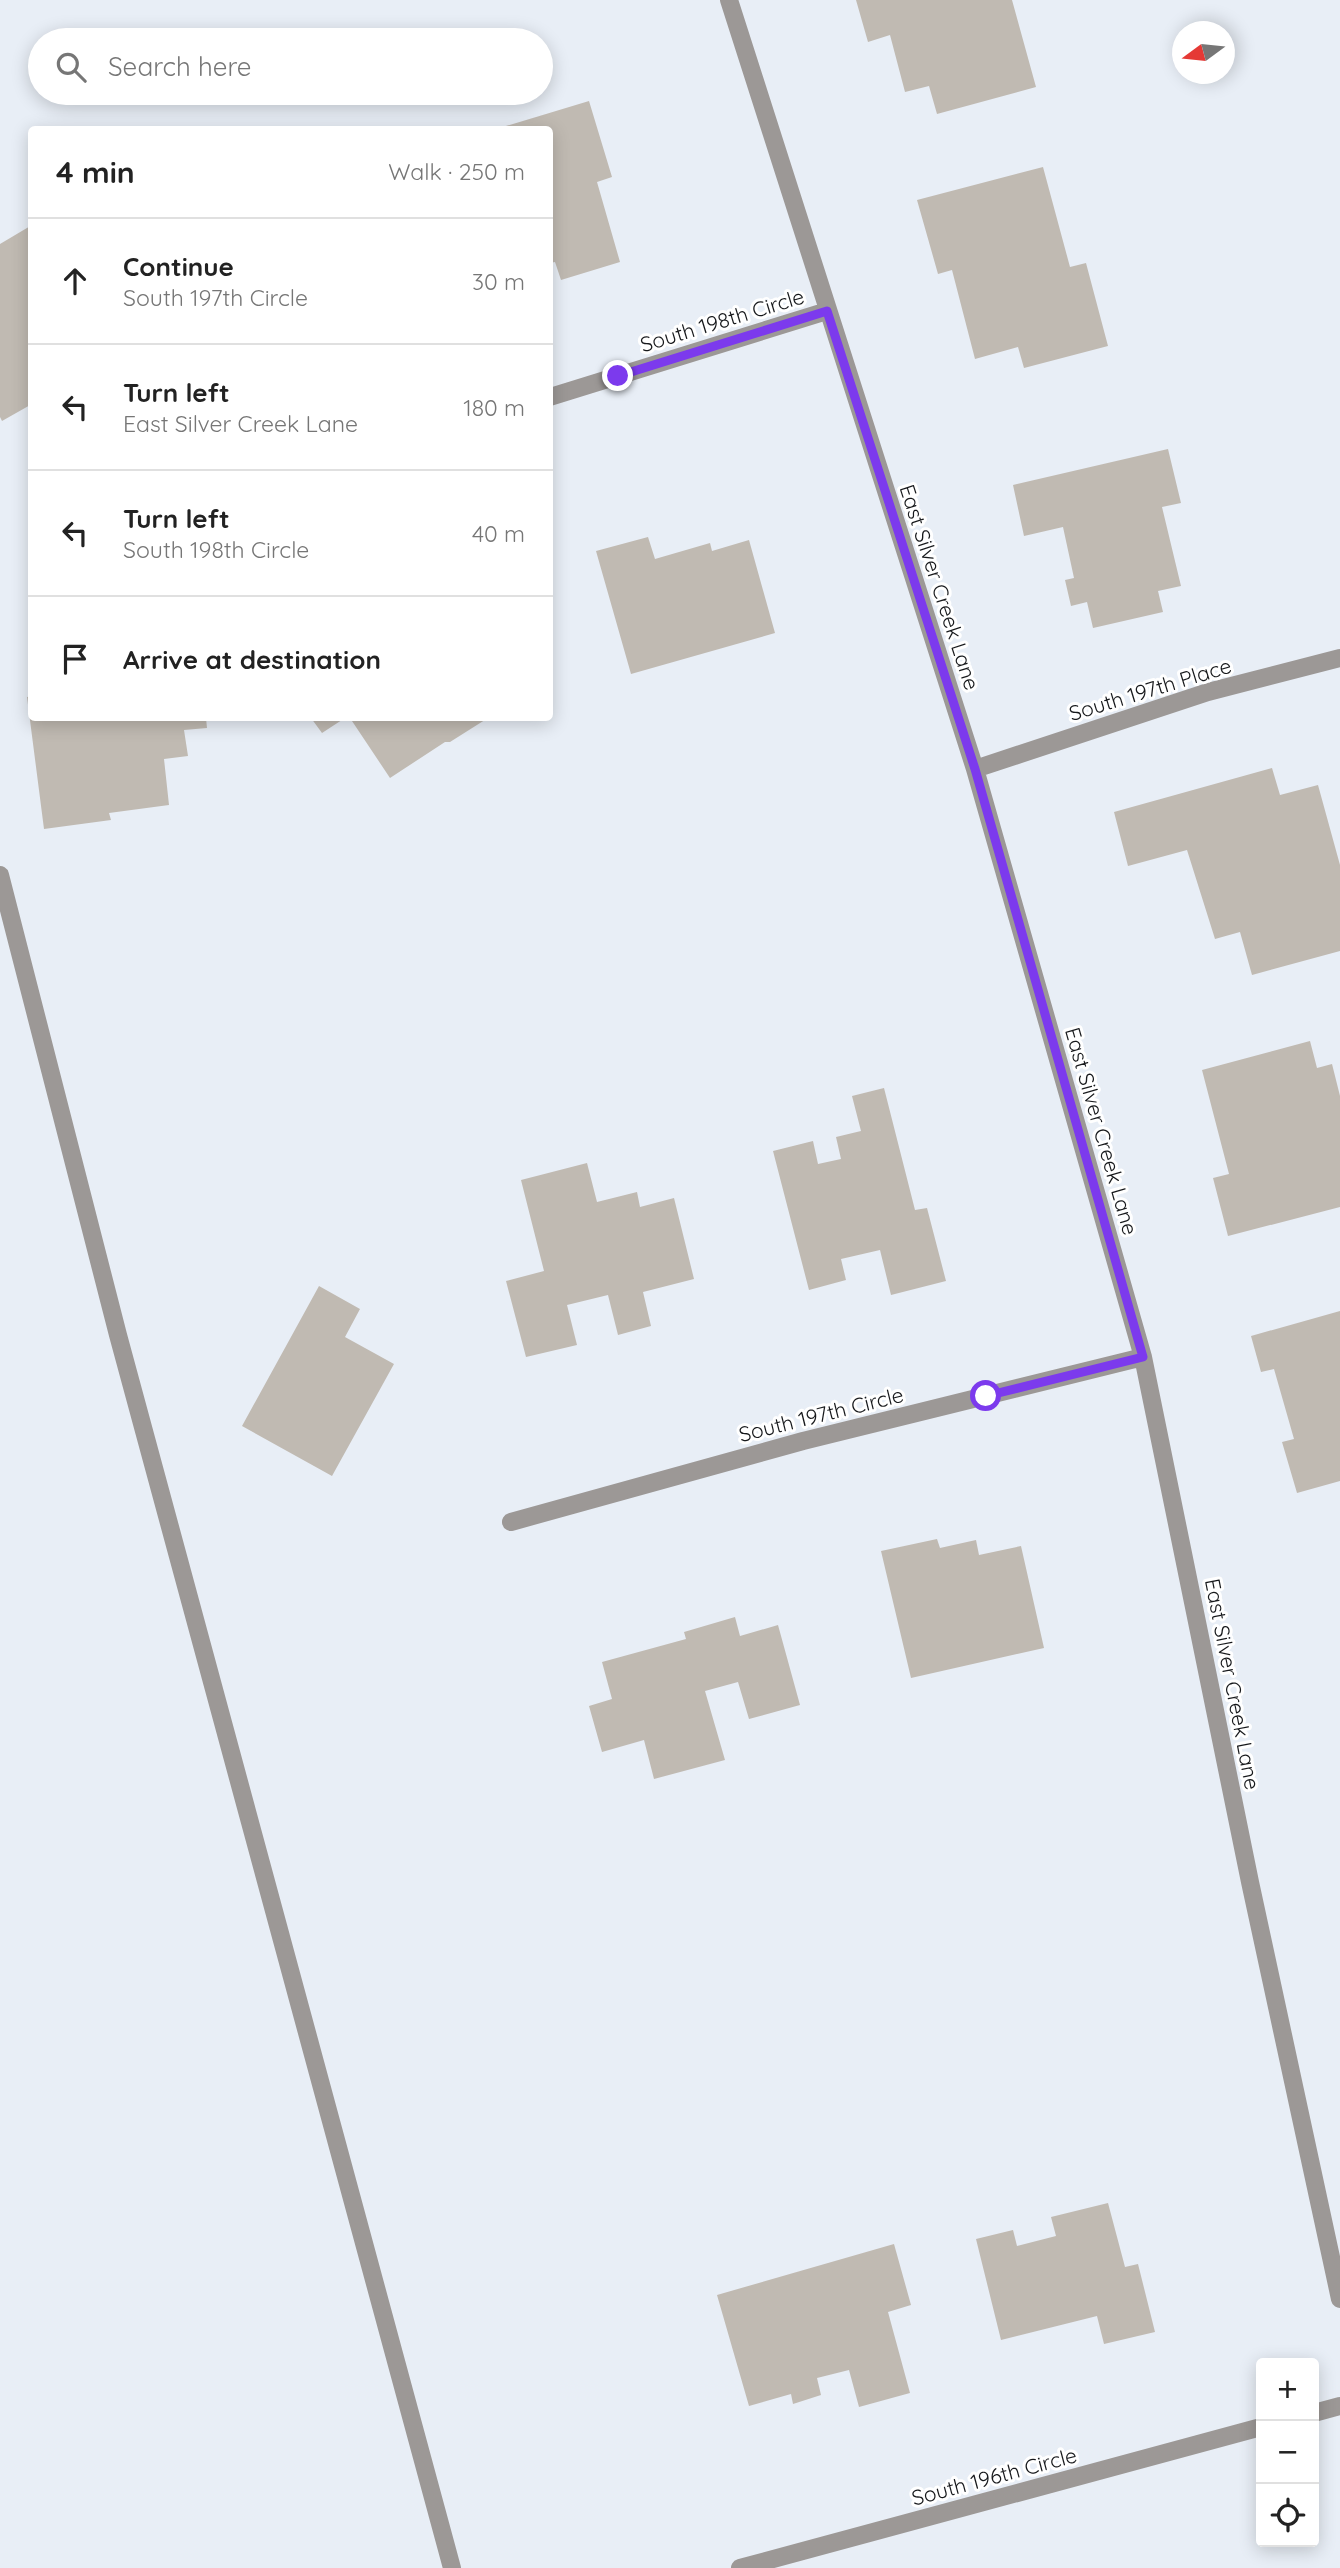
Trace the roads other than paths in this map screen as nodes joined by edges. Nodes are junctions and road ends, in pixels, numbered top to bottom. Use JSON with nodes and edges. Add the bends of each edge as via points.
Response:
{"nodes":[{"id":1,"x":729,"y":0,"type":"edge"},
{"id":2,"x":827,"y":311,"type":"junction"},
{"id":3,"x":553,"y":396,"type":"edge"},
{"id":4,"x":1340,"y":658,"type":"edge"},
{"id":5,"x":975,"y":769,"type":"junction"},
{"id":6,"x":0,"y":875,"type":"edge"},
{"id":7,"x":1143,"y":1357,"type":"junction"},
{"id":8,"x":512,"y":1522,"type":"dead end"},
{"id":9,"x":1340,"y":2299,"type":"edge"},
{"id":10,"x":1340,"y":2406,"type":"edge"},
{"id":11,"x":1319,"y":2412,"type":"edge"},
{"id":12,"x":1256,"y":2428,"type":"edge"},
{"id":13,"x":452,"y":2568,"type":"edge"},
{"id":14,"x":740,"y":2568,"type":"edge"}],
"edges":[{"from":1,"to":2,"type":"street","name":"East Silver Creek Lane"},
{"from":2,"to":3,"type":"street","name":"South 198th Circle"},
{"from":2,"to":5,"type":"street","name":"East Silver Creek Lane"},
{"from":4,"to":5,"type":"street","name":"South 197th Place","via":[[1208,692]]},
{"from":5,"to":7,"type":"street","name":"East Silver Creek Lane"},
{"from":6,"to":13,"type":"street","via":[[118,1335]]},
{"from":7,"to":8,"type":"street","name":"South 197th Circle","via":[[803,1441]]},
{"from":7,"to":9,"type":"street","name":"East Silver Creek Lane"},
{"from":10,"to":11,"type":"street"},
{"from":12,"to":14,"type":"street","name":"South 196th Circle"}]}
